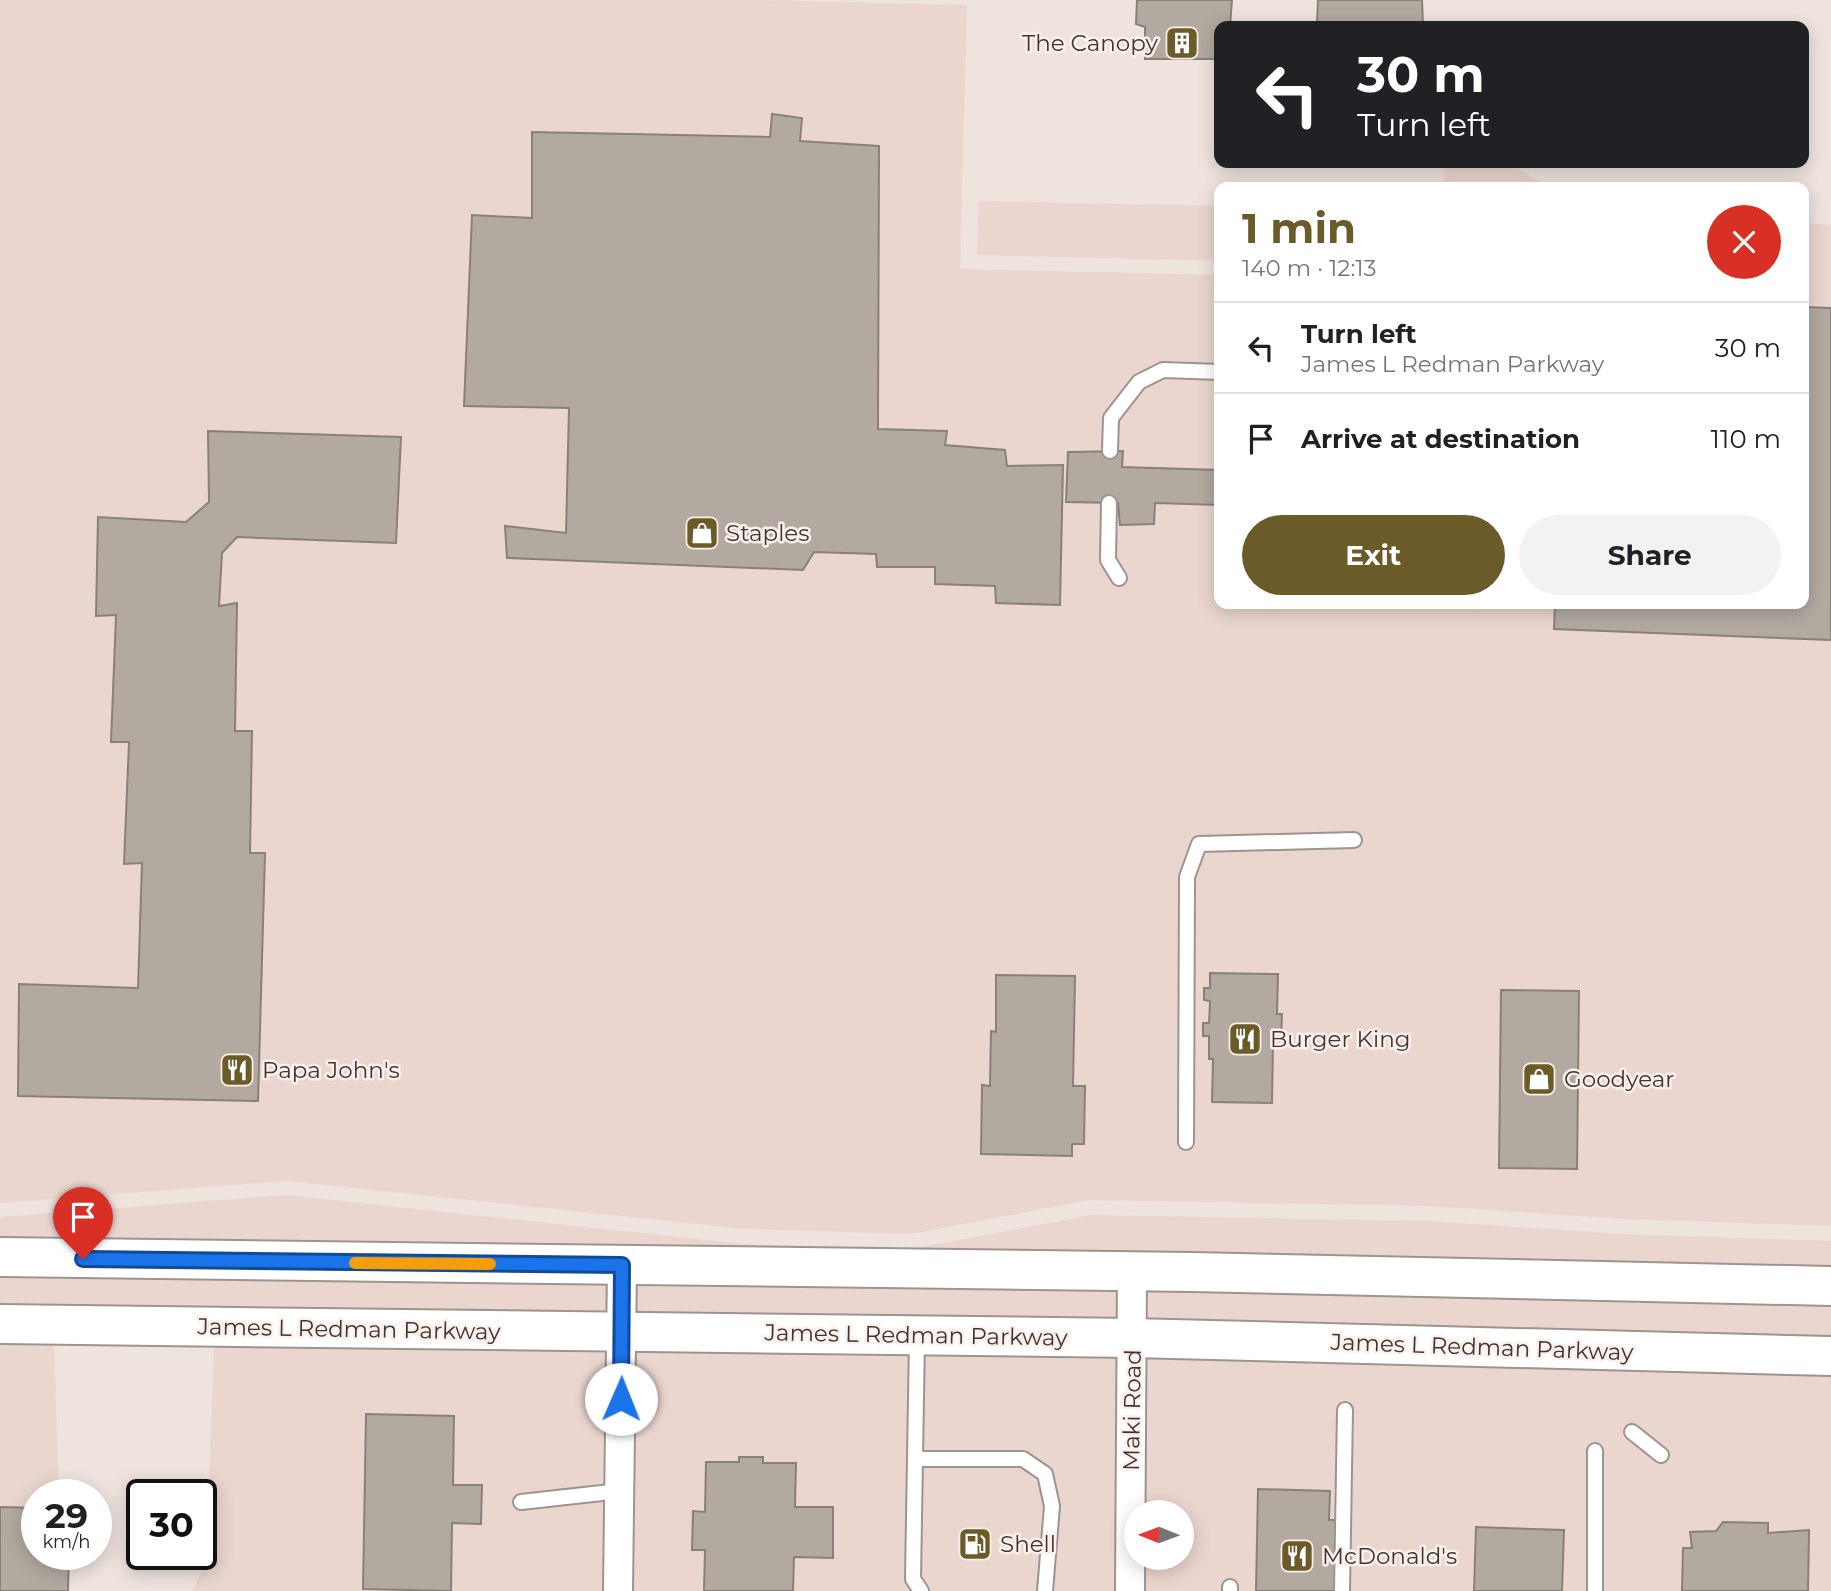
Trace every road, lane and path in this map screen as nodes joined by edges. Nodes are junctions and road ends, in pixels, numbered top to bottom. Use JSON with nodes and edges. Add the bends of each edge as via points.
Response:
{"nodes":[{"id":1,"x":1214,"y":372,"type":"edge"},
{"id":2,"x":1110,"y":451,"type":"dead end"},
{"id":3,"x":1109,"y":503,"type":"dead end"},
{"id":4,"x":1119,"y":578,"type":"dead end"},
{"id":5,"x":1354,"y":840,"type":"dead end"},
{"id":6,"x":1185,"y":1142,"type":"dead end"},
{"id":7,"x":0,"y":1257,"type":"edge"},
{"id":8,"x":622,"y":1265,"type":"junction"},
{"id":9,"x":1132,"y":1271,"type":"junction"},
{"id":10,"x":1831,"y":1286,"type":"edge"},
{"id":11,"x":0,"y":1324,"type":"edge"},
{"id":12,"x":622,"y":1332,"type":"junction"},
{"id":13,"x":917,"y":1335,"type":"junction"},
{"id":14,"x":1132,"y":1338,"type":"junction"},
{"id":15,"x":1831,"y":1356,"type":"edge"},
{"id":16,"x":1345,"y":1409,"type":"dead end"},
{"id":17,"x":1632,"y":1432,"type":"dead end"},
{"id":18,"x":1595,"y":1451,"type":"dead end"},
{"id":19,"x":1661,"y":1455,"type":"dead end"},
{"id":20,"x":915,"y":1459,"type":"junction"},
{"id":21,"x":620,"y":1491,"type":"junction"},
{"id":22,"x":521,"y":1502,"type":"dead end"},
{"id":23,"x":618,"y":1591,"type":"edge"},
{"id":24,"x":921,"y":1591,"type":"edge"},
{"id":25,"x":1045,"y":1591,"type":"edge"},
{"id":26,"x":1130,"y":1591,"type":"edge"},
{"id":27,"x":1342,"y":1591,"type":"edge"},
{"id":28,"x":1595,"y":1591,"type":"edge"}],
"edges":[{"from":1,"to":2,"type":"lane","via":[[1163,370],[1139,382],[1111,418]]},
{"from":3,"to":4,"type":"lane","via":[[1108,560]]},
{"from":5,"to":6,"type":"lane","via":[[1199,844],[1187,877]]},
{"from":7,"to":8,"type":"main road"},
{"from":8,"to":9,"type":"main road"},
{"from":8,"to":12,"type":"street"},
{"from":9,"to":10,"type":"main road"},
{"from":9,"to":14,"type":"street","name":"Maki Road"},
{"from":11,"to":12,"type":"main road","name":"James L Redman Parkway"},
{"from":12,"to":13,"type":"main road","name":"James L Redman Parkway"},
{"from":12,"to":21,"type":"street"},
{"from":13,"to":14,"type":"main road","name":"James L Redman Parkway"},
{"from":13,"to":20,"type":"lane"},
{"from":14,"to":15,"type":"main road","name":"James L Redman Parkway"},
{"from":14,"to":26,"type":"street","name":"Maki Road"},
{"from":16,"to":27,"type":"lane"},
{"from":17,"to":19,"type":"lane"},
{"from":18,"to":28,"type":"lane"},
{"from":20,"to":24,"type":"lane","via":[[913,1579]]},
{"from":20,"to":25,"type":"lane","via":[[1023,1459],[1045,1474],[1052,1506]]},
{"from":21,"to":22,"type":"lane"},
{"from":21,"to":23,"type":"street"}]}
